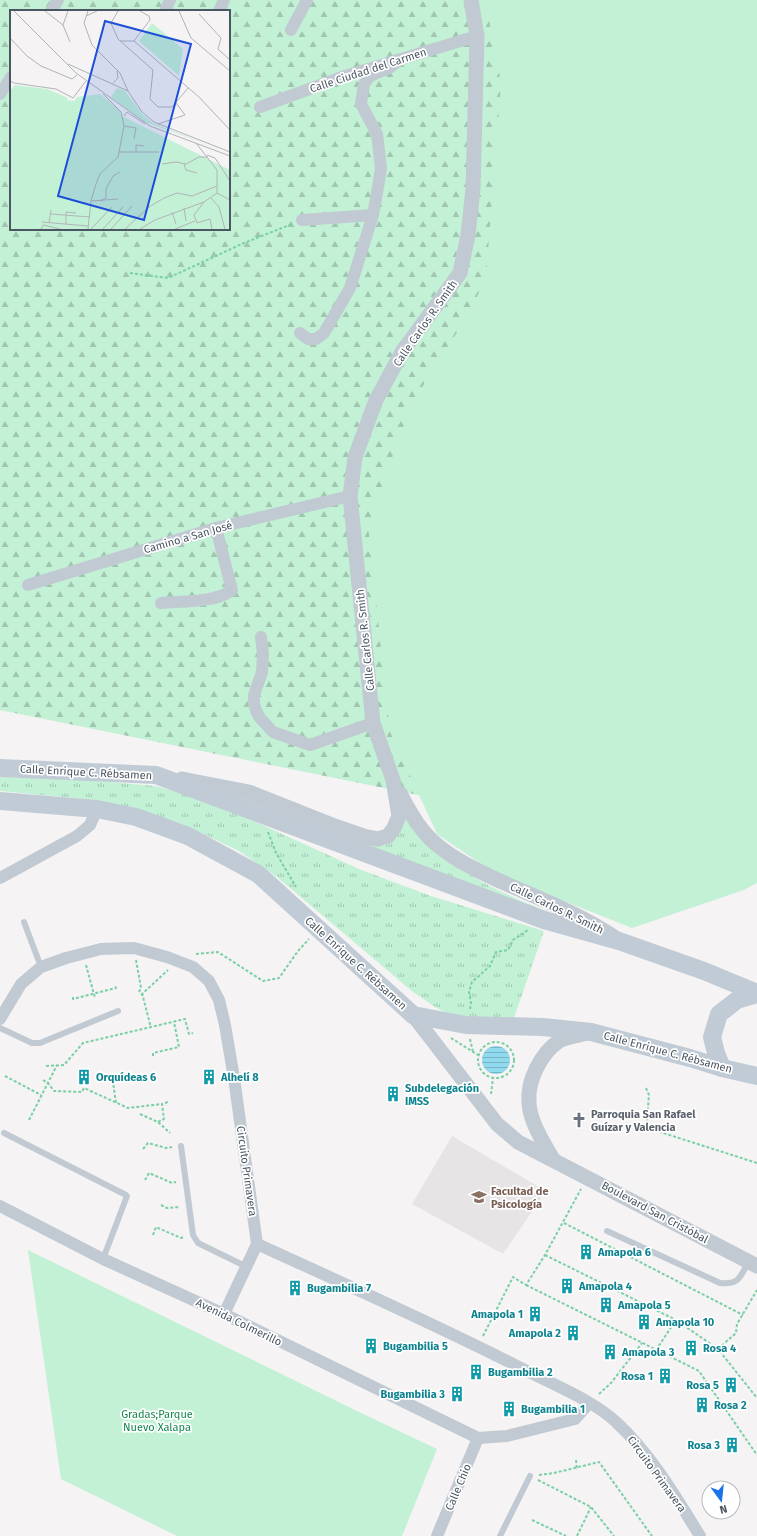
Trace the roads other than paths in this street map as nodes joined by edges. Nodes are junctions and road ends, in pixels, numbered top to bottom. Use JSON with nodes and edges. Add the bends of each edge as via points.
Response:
{"nodes":[{"id":1,"x":58,"y":0,"type":"edge"},
{"id":2,"x":170,"y":0,"type":"edge"},
{"id":3,"x":224,"y":0,"type":"edge"},
{"id":4,"x":308,"y":0,"type":"edge"},
{"id":5,"x":471,"y":0,"type":"edge"},
{"id":6,"x":53,"y":10,"type":"edge"},
{"id":7,"x":165,"y":10,"type":"edge"},
{"id":8,"x":219,"y":10,"type":"edge"},
{"id":9,"x":291,"y":30,"type":"dead end"},
{"id":10,"x":477,"y":36,"type":"junction"},
{"id":11,"x":401,"y":59,"type":"junction"},
{"id":12,"x":10,"y":79,"type":"edge"},
{"id":13,"x":0,"y":94,"type":"edge"},
{"id":14,"x":260,"y":107,"type":"dead end"},
{"id":15,"x":373,"y":215,"type":"junction"},
{"id":16,"x":302,"y":220,"type":"road end"},
{"id":17,"x":300,"y":333,"type":"dead end"},
{"id":18,"x":350,"y":496,"type":"junction"},
{"id":19,"x":216,"y":528,"type":"junction"},
{"id":20,"x":28,"y":585,"type":"dead end"},
{"id":21,"x":161,"y":603,"type":"dead end"},
{"id":22,"x":261,"y":637,"type":"dead end"},
{"id":23,"x":373,"y":723,"type":"junction"},
{"id":24,"x":0,"y":768,"type":"edge"},
{"id":25,"x":156,"y":775,"type":"junction"},
{"id":26,"x":393,"y":780,"type":"junction"},
{"id":27,"x":0,"y":801,"type":"edge"},
{"id":28,"x":97,"y":808,"type":"junction"},
{"id":29,"x":0,"y":878,"type":"edge"},
{"id":30,"x":24,"y":922,"type":"dead end"},
{"id":31,"x":620,"y":941,"type":"junction"},
{"id":32,"x":41,"y":967,"type":"junction"},
{"id":33,"x":757,"y":994,"type":"edge"},
{"id":34,"x":118,"y":1012,"type":"dead end"},
{"id":35,"x":413,"y":1015,"type":"junction"},
{"id":36,"x":0,"y":1019,"type":"edge"},
{"id":37,"x":0,"y":1028,"type":"edge"},
{"id":38,"x":591,"y":1032,"type":"junction"},
{"id":39,"x":722,"y":1068,"type":"junction"},
{"id":40,"x":757,"y":1076,"type":"edge"},
{"id":41,"x":4,"y":1133,"type":"dead end"},
{"id":42,"x":181,"y":1146,"type":"road end"},
{"id":43,"x":553,"y":1159,"type":"junction"},
{"id":44,"x":0,"y":1206,"type":"edge"},
{"id":45,"x":607,"y":1230,"type":"dead end"},
{"id":46,"x":257,"y":1244,"type":"junction"},
{"id":47,"x":103,"y":1259,"type":"junction"},
{"id":48,"x":753,"y":1264,"type":"edge"},
{"id":49,"x":246,"y":1266,"type":"junction"},
{"id":50,"x":224,"y":1314,"type":"junction"},
{"id":51,"x":589,"y":1403,"type":"junction"},
{"id":52,"x":478,"y":1438,"type":"junction"},
{"id":53,"x":530,"y":1476,"type":"road end"},
{"id":54,"x":439,"y":1535,"type":"edge"},
{"id":55,"x":500,"y":1536,"type":"edge"},
{"id":56,"x":700,"y":1536,"type":"edge"}],
"edges":[{"from":1,"to":6,"type":"street"},
{"from":2,"to":7,"type":"street"},
{"from":3,"to":8,"type":"street"},
{"from":4,"to":9,"type":"street"},
{"from":5,"to":10,"type":"street","name":"Calle Carlos R. Smith"},
{"from":10,"to":11,"type":"street","name":"Calle Ciudad del Carmen"},
{"from":10,"to":18,"type":"street","name":"Calle Carlos R. Smith","via":[[473,189],[468,235],[460,274],[402,352],[376,400],[355,457]]},
{"from":11,"to":14,"type":"street","name":"Calle Ciudad del Carmen"},
{"from":11,"to":15,"type":"street","via":[[389,68],[370,76],[364,84],[361,96],[361,104],[377,134],[380,168]]},
{"from":12,"to":13,"type":"street"},
{"from":15,"to":16,"type":"street"},
{"from":15,"to":17,"type":"street","via":[[350,288],[324,333],[316,340],[308,339]]},
{"from":18,"to":19,"type":"street","name":"Camino a San José"},
{"from":18,"to":23,"type":"street","name":"Calle Carlos R. Smith"},
{"from":19,"to":20,"type":"street","name":"Camino a San José"},
{"from":19,"to":21,"type":"street","via":[[232,590],[225,595],[202,600]]},
{"from":22,"to":23,"type":"street","via":[[262,672],[254,703],[260,718],[273,732],[310,745]]},
{"from":23,"to":26,"type":"street","name":"Calle Carlos R. Smith"},
{"from":24,"to":25,"type":"main road","name":"Calle Enrique C. Rébsamen"},
{"from":25,"to":26,"type":"street","name":"Calle Carlos R. Smith","via":[[249,792],[332,825],[378,839],[388,836],[399,816]]},
{"from":25,"to":31,"type":"main road","name":"Calle Enrique C. Rébsamen","via":[[544,920]]},
{"from":26,"to":31,"type":"street","name":"Calle Carlos R. Smith","via":[[409,812],[424,833],[449,854],[474,869],[594,924]]},
{"from":27,"to":28,"type":"main road","name":"Calle Enrique C. Rébsamen"},
{"from":28,"to":29,"type":"street","via":[[90,825],[77,836]]},
{"from":28,"to":35,"type":"main road","name":"Calle Enrique C. Rébsamen","via":[[136,817],[188,836],[258,874]]},
{"from":30,"to":32,"type":"lane"},
{"from":31,"to":33,"type":"main road","name":"Calle Enrique C. Rébsamen","via":[[704,971]]},
{"from":32,"to":36,"type":"street","name":"Circuito Primavera","via":[[21,984]]},
{"from":32,"to":46,"type":"street","name":"Circuito Primavera","via":[[101,949],[134,948],[193,967],[208,981],[219,1000],[234,1078]]},
{"from":33,"to":39,"type":"main road","via":[[737,1000],[718,1014],[712,1037]]},
{"from":34,"to":37,"type":"lane","via":[[40,1043]]},
{"from":35,"to":38,"type":"main road","name":"Calle Enrique C. Rébsamen","via":[[466,1025],[543,1027]]},
{"from":35,"to":43,"type":"street","name":"Boulevard San Cristóbal","via":[[497,1124],[518,1142]]},
{"from":38,"to":39,"type":"main road","name":"Calle Enrique C. Rébsamen","via":[[616,1036]]},
{"from":38,"to":43,"type":"street","via":[[561,1040],[542,1057],[532,1078],[528,1103],[536,1130]]},
{"from":39,"to":40,"type":"main road","name":"Calle Enrique C. Rébsamen"},
{"from":41,"to":47,"type":"lane","via":[[127,1196]]},
{"from":42,"to":49,"type":"lane","via":[[193,1235],[198,1243]]},
{"from":43,"to":48,"type":"street","name":"Boulevard San Cristóbal"},
{"from":44,"to":47,"type":"street","name":"Avenida Colmerillo"},
{"from":45,"to":48,"type":"lane","via":[[720,1283],[736,1282]]},
{"from":46,"to":49,"type":"street"},
{"from":46,"to":51,"type":"street","name":"Circuito Primavera","via":[[478,1346]]},
{"from":47,"to":50,"type":"street","name":"Avenida Colmerillo"},
{"from":49,"to":50,"type":"street"},
{"from":50,"to":52,"type":"street","name":"Avenida Colmerillo"},
{"from":51,"to":52,"type":"street","via":[[575,1419],[507,1436]]},
{"from":51,"to":56,"type":"street","name":"Circuito Primavera","via":[[615,1421],[636,1443],[674,1494]]},
{"from":52,"to":54,"type":"street","name":"Calle Chio"},
{"from":53,"to":55,"type":"lane"}]}
